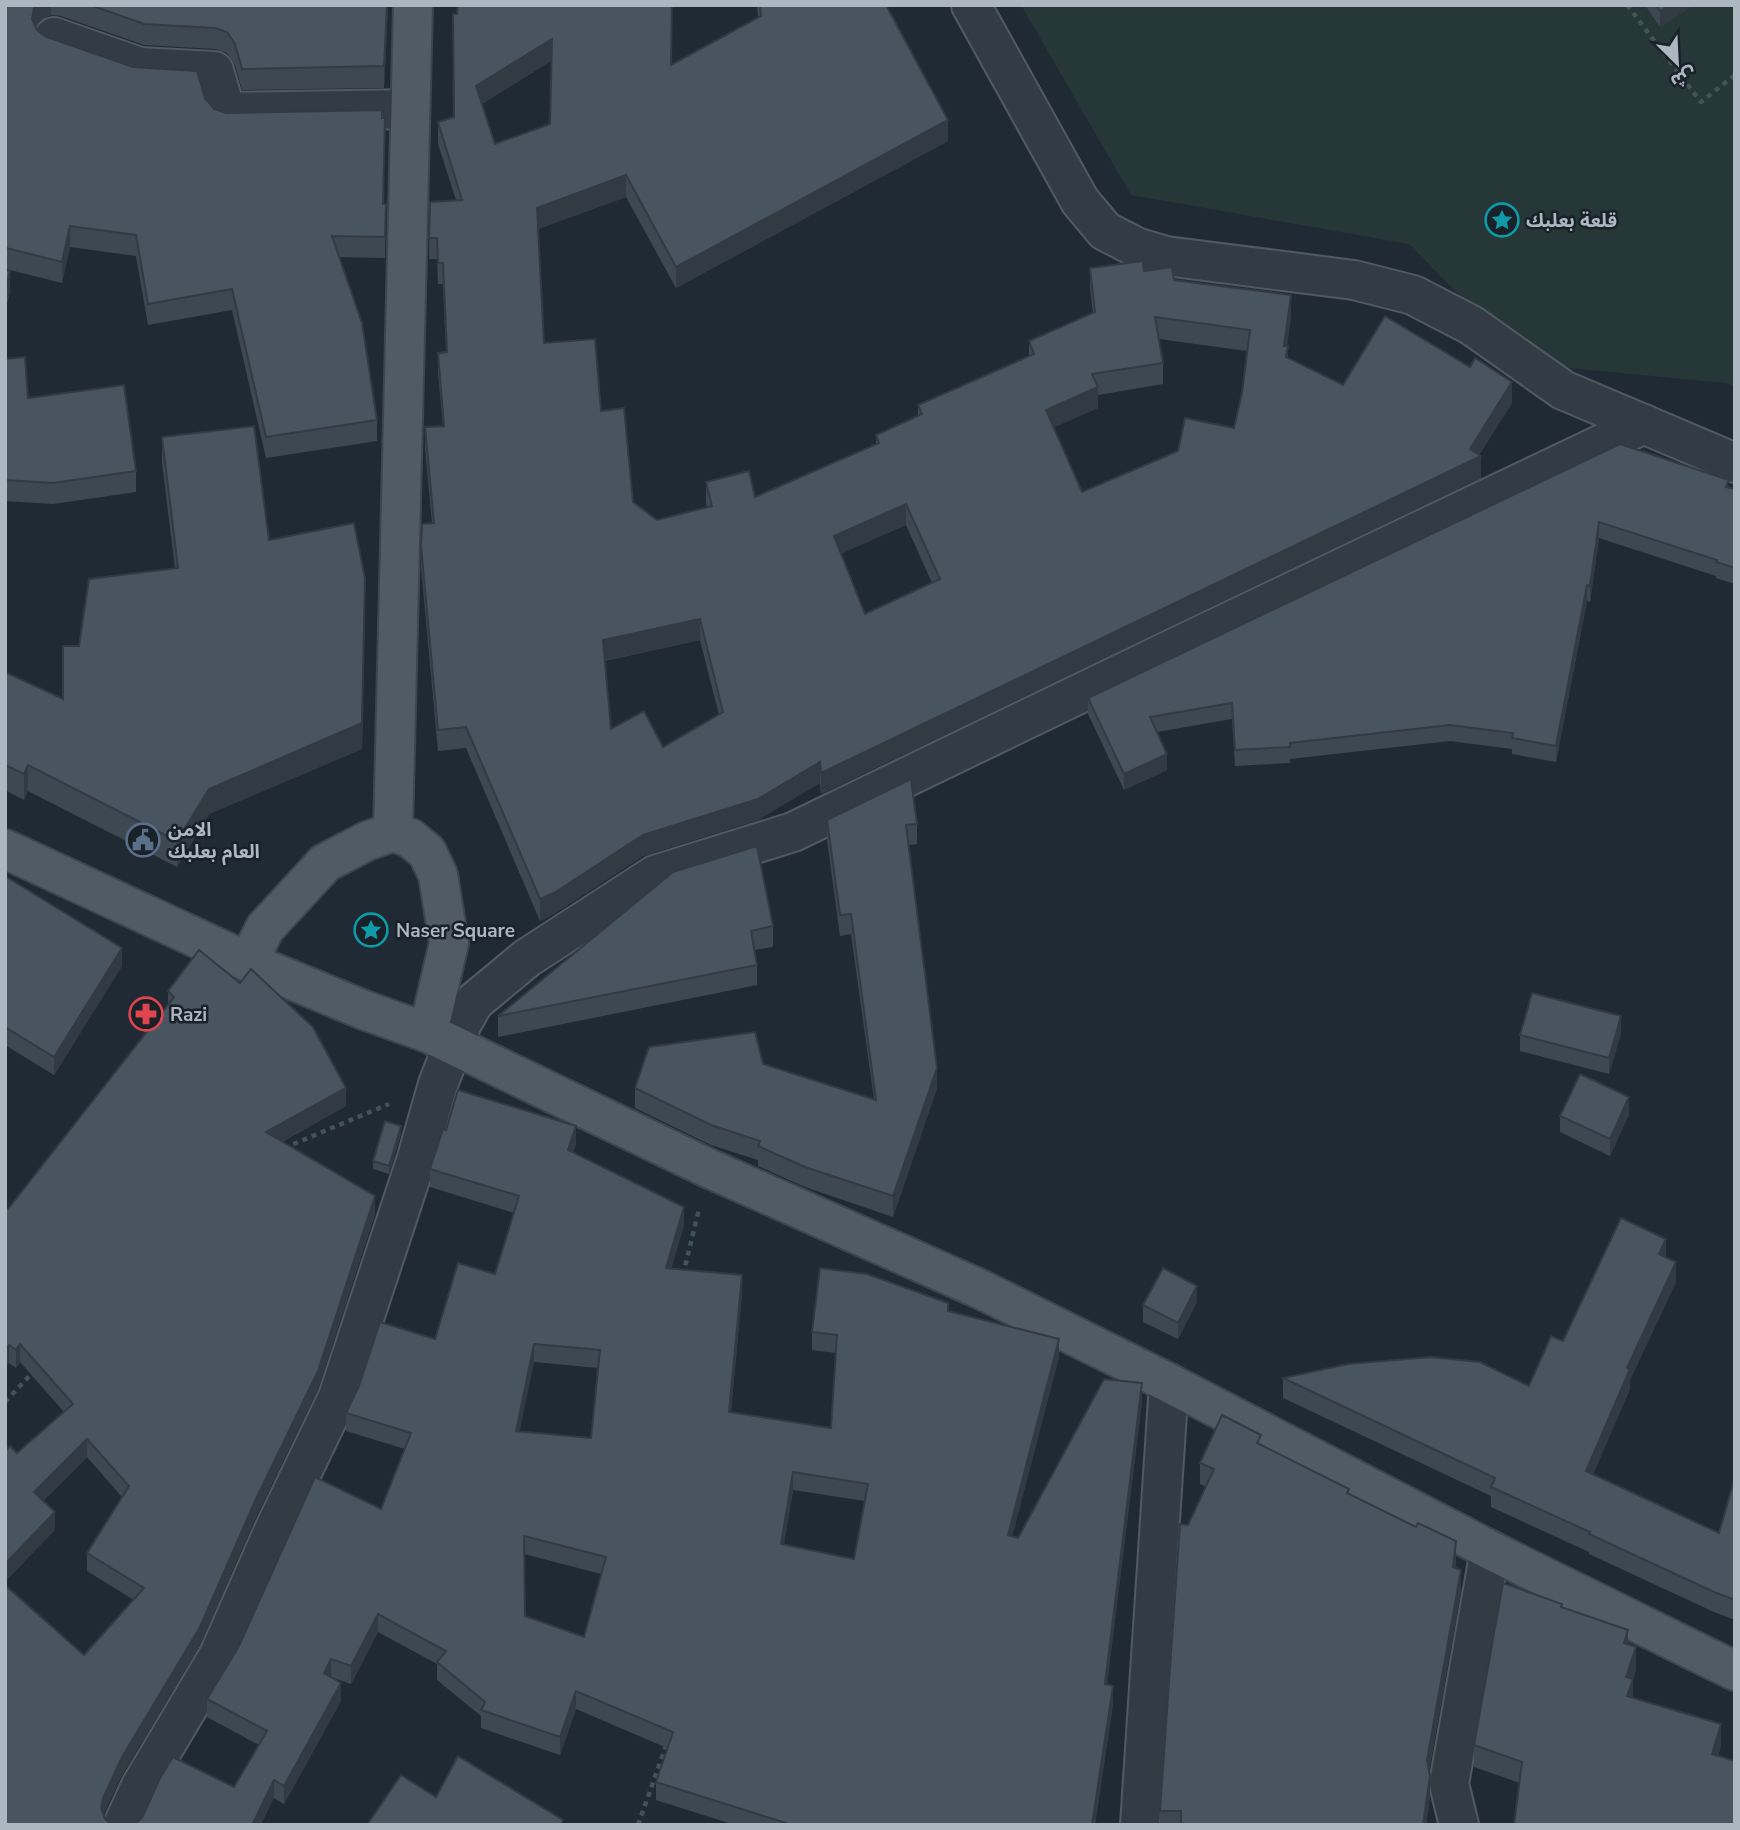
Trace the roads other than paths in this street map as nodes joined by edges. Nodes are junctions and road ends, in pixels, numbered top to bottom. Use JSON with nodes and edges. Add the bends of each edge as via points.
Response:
{"nodes":[{"id":1,"x":413,"y":5,"type":"edge"},
{"id":2,"x":971,"y":5,"type":"edge"},
{"id":3,"x":54,"y":37,"type":"edge"},
{"id":4,"x":410,"y":108,"type":"junction"},
{"id":5,"x":1644,"y":424,"type":"junction"},
{"id":6,"x":1735,"y":463,"type":"edge"},
{"id":7,"x":393,"y":832,"type":"junction"},
{"id":8,"x":5,"y":849,"type":"edge"},
{"id":9,"x":248,"y":962,"type":"junction"},
{"id":10,"x":440,"y":1039,"type":"junction"},
{"id":11,"x":1169,"y":1383,"type":"junction"},
{"id":12,"x":1490,"y":1550,"type":"junction"},
{"id":13,"x":1735,"y":1671,"type":"edge"},
{"id":14,"x":123,"y":1825,"type":"edge"},
{"id":15,"x":1140,"y":1825,"type":"edge"},
{"id":16,"x":1459,"y":1825,"type":"edge"}],
"edges":[{"from":1,"to":4,"type":"main road"},
{"from":2,"to":5,"type":"street","via":[[1080,201],[1105,231],[1166,256],[1354,280],[1413,295],[1471,325],[1563,390]]},
{"from":3,"to":4,"type":"street","via":[[140,67],[214,71],[226,112]]},
{"from":4,"to":7,"type":"main road"},
{"from":5,"to":6,"type":"street"},
{"from":5,"to":10,"type":"street","via":[[793,832],[656,874],[527,958],[474,1002],[462,1023]]},
{"from":7,"to":9,"type":"main road","via":[[325,863],[265,928]]},
{"from":7,"to":10,"type":"main road","via":[[427,852],[438,875],[449,943]]},
{"from":8,"to":9,"type":"main road"},
{"from":9,"to":10,"type":"main road"},
{"from":10,"to":11,"type":"main road","via":[[708,1168],[982,1290]]},
{"from":10,"to":14,"type":"street","via":[[438,1084],[417,1158],[338,1397],[219,1655],[141,1786]]},
{"from":11,"to":12,"type":"main road"},
{"from":11,"to":15,"type":"street"},
{"from":12,"to":13,"type":"main road"},
{"from":12,"to":16,"type":"street","via":[[1449,1784]]}]}
